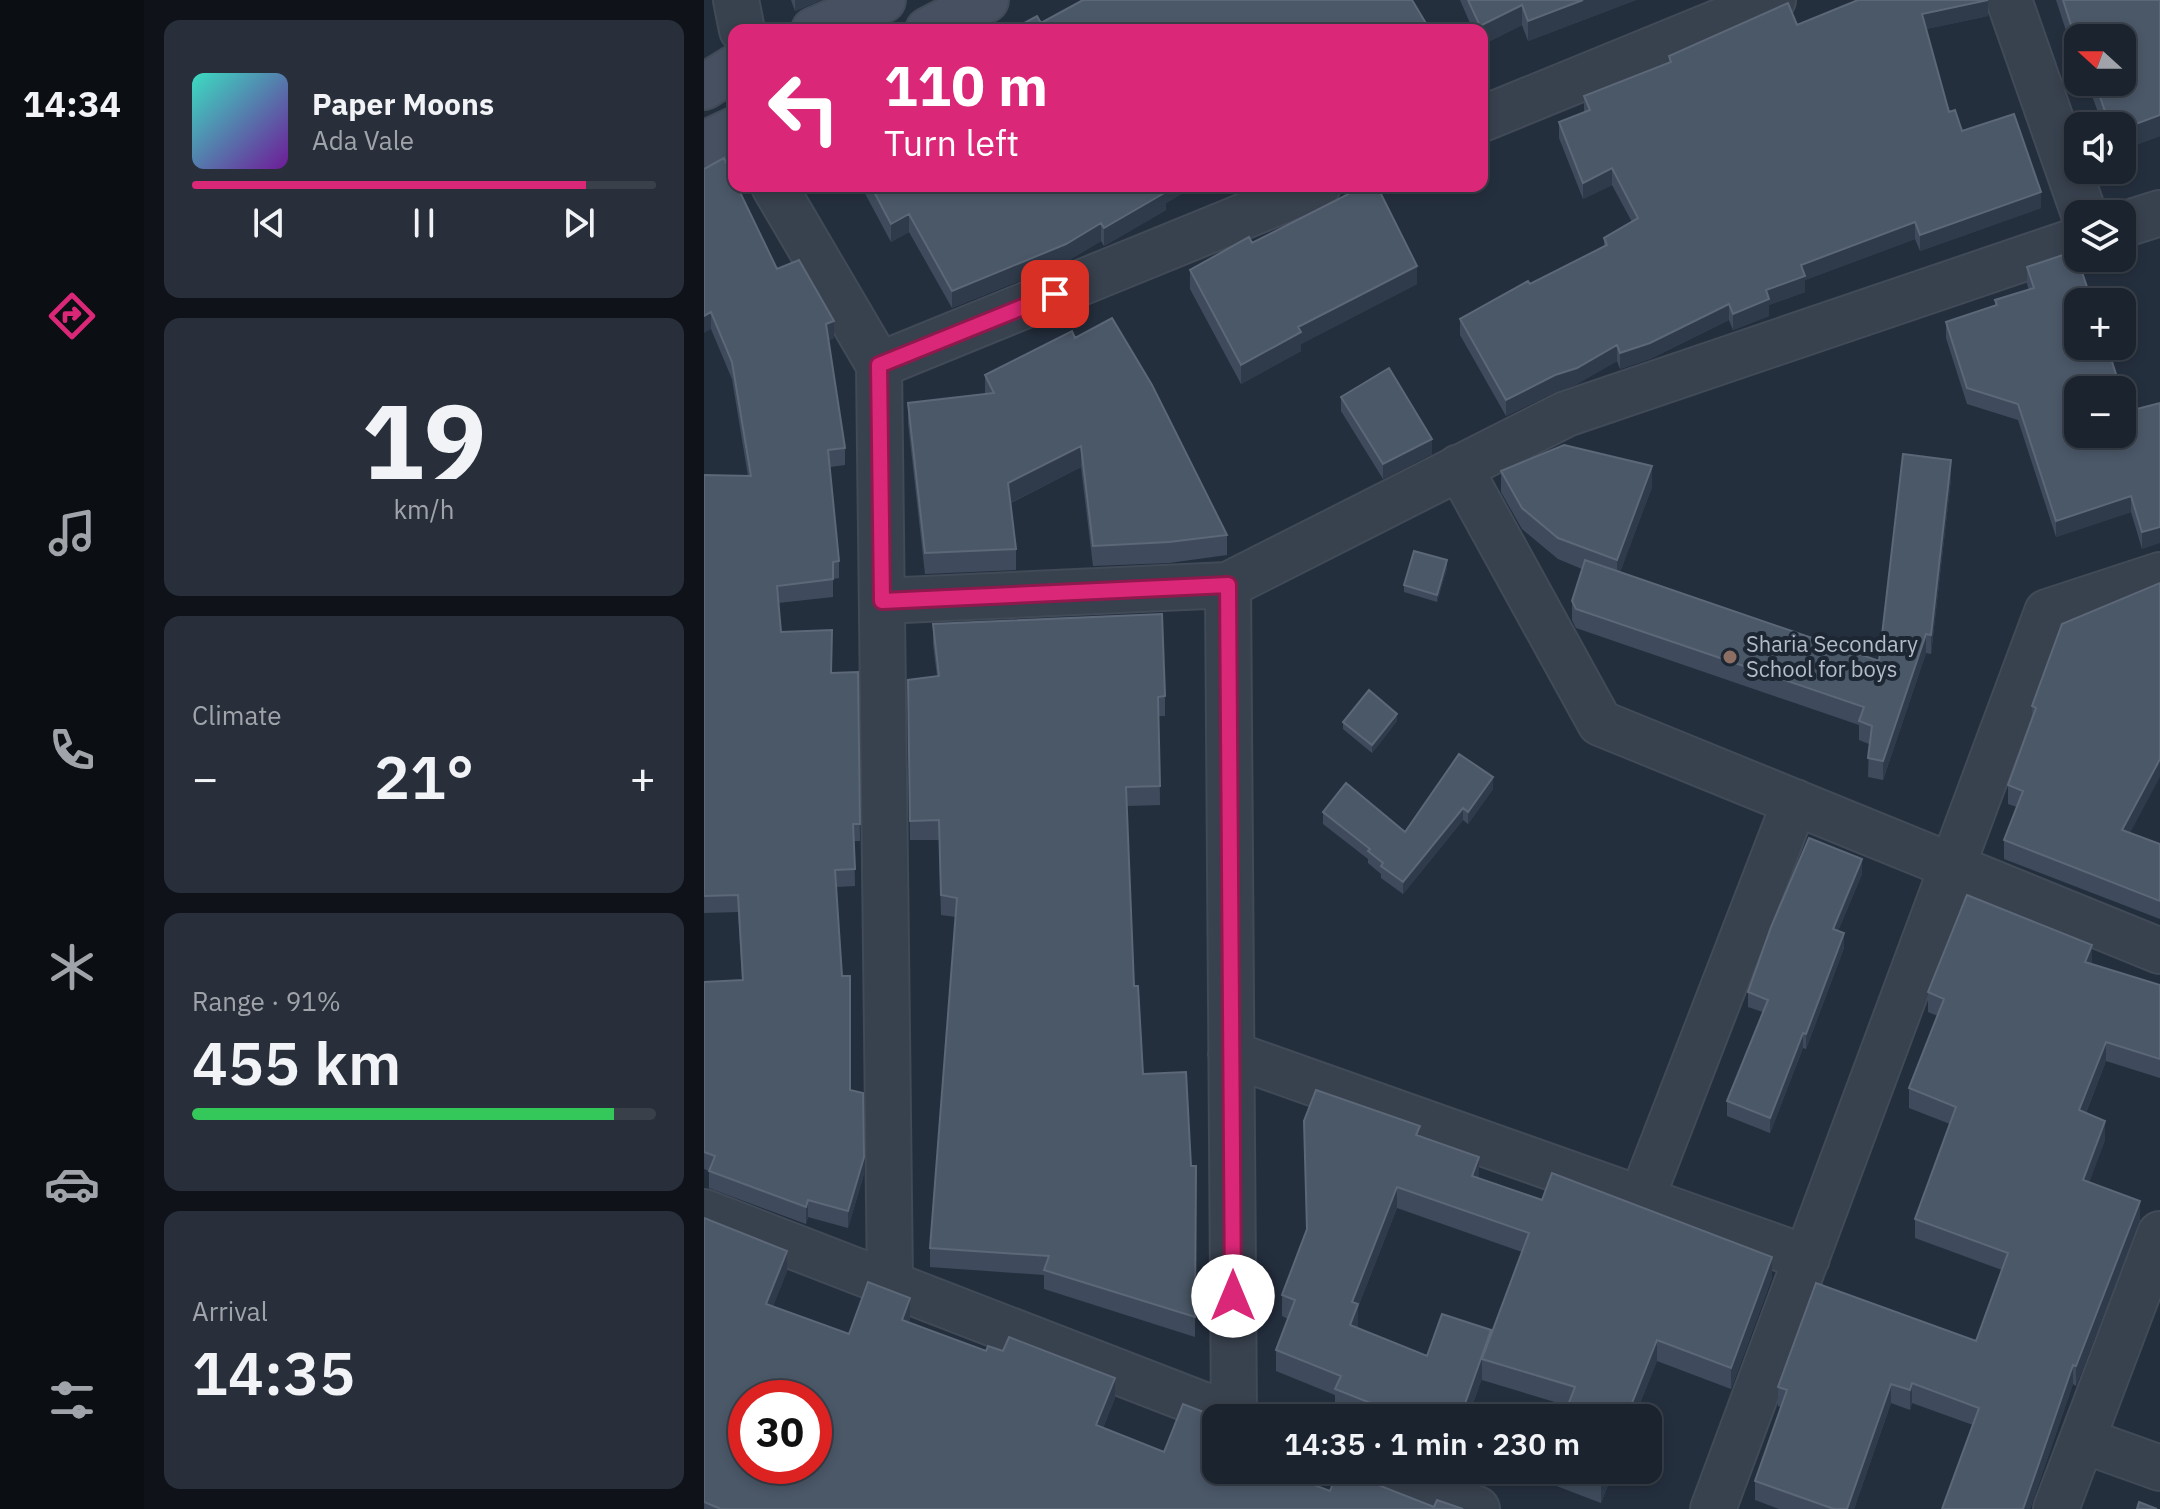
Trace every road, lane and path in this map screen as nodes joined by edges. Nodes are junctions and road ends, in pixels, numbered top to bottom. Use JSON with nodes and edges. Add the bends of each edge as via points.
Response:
{"nodes":[{"id":1,"x":736,"y":0,"type":"edge"},
{"id":2,"x":883,"y":0,"type":"edge"},
{"id":3,"x":986,"y":0,"type":"edge"},
{"id":4,"x":1773,"y":0,"type":"edge"},
{"id":5,"x":2009,"y":0,"type":"edge"},
{"id":6,"x":741,"y":24,"type":"edge"},
{"id":7,"x":828,"y":24,"type":"edge"},
{"id":8,"x":940,"y":24,"type":"edge"},
{"id":9,"x":728,"y":72,"type":"edge"},
{"id":10,"x":704,"y":87,"type":"edge"},
{"id":11,"x":1488,"y":117,"type":"edge"},
{"id":12,"x":728,"y":133,"type":"edge"},
{"id":13,"x":704,"y":144,"type":"edge"},
{"id":14,"x":778,"y":192,"type":"edge"},
{"id":15,"x":1303,"y":192,"type":"edge"},
{"id":16,"x":2079,"y":200,"type":"edge"},
{"id":17,"x":2160,"y":213,"type":"edge"},
{"id":18,"x":2136,"y":221,"type":"edge"},
{"id":19,"x":2064,"y":245,"type":"edge"},
{"id":20,"x":879,"y":365,"type":"junction"},
{"id":21,"x":1459,"y":467,"type":"junction"},
{"id":22,"x":2160,"y":575,"type":"edge"},
{"id":23,"x":1228,"y":585,"type":"junction"},
{"id":24,"x":882,"y":601,"type":"junction"},
{"id":25,"x":1795,"y":802,"type":"junction"},
{"id":26,"x":1953,"y":866,"type":"junction"},
{"id":27,"x":2160,"y":951,"type":"edge"},
{"id":28,"x":1231,"y":1054,"type":"junction"},
{"id":29,"x":1641,"y":1200,"type":"junction"},
{"id":30,"x":704,"y":1212,"type":"edge"},
{"id":31,"x":2160,"y":1234,"type":"edge"},
{"id":32,"x":1807,"y":1258,"type":"junction"},
{"id":33,"x":890,"y":1284,"type":"junction"},
{"id":34,"x":1202,"y":1404,"type":"edge"},
{"id":35,"x":1235,"y":1404,"type":"edge"},
{"id":36,"x":2082,"y":1440,"type":"junction"},
{"id":37,"x":2160,"y":1468,"type":"edge"},
{"id":38,"x":1411,"y":1484,"type":"edge"},
{"id":39,"x":1477,"y":1509,"type":"edge"},
{"id":40,"x":1713,"y":1509,"type":"edge"},
{"id":41,"x":2056,"y":1509,"type":"edge"}],
"edges":[{"from":1,"to":6,"type":"street"},
{"from":2,"to":7,"type":"main road"},
{"from":3,"to":8,"type":"main road"},
{"from":4,"to":11,"type":"street"},
{"from":5,"to":16,"type":"street"},
{"from":9,"to":10,"type":"main road"},
{"from":12,"to":13,"type":"main road"},
{"from":14,"to":20,"type":"street"},
{"from":15,"to":20,"type":"street"},
{"from":17,"to":18,"type":"street"},
{"from":19,"to":21,"type":"street","via":[[1566,414]]},
{"from":20,"to":24,"type":"street"},
{"from":21,"to":23,"type":"street"},
{"from":21,"to":25,"type":"street","via":[[1600,723]]},
{"from":22,"to":26,"type":"street","via":[[2047,612]]},
{"from":23,"to":24,"type":"street"},
{"from":23,"to":28,"type":"street"},
{"from":24,"to":33,"type":"street"},
{"from":25,"to":26,"type":"street"},
{"from":25,"to":29,"type":"street"},
{"from":26,"to":27,"type":"street"},
{"from":26,"to":32,"type":"street"},
{"from":28,"to":29,"type":"street"},
{"from":28,"to":35,"type":"street"},
{"from":29,"to":32,"type":"street"},
{"from":30,"to":33,"type":"street"},
{"from":31,"to":36,"type":"street"},
{"from":32,"to":40,"type":"street"},
{"from":33,"to":34,"type":"street"},
{"from":36,"to":37,"type":"street"},
{"from":36,"to":41,"type":"street"},
{"from":38,"to":39,"type":"street"}]}
